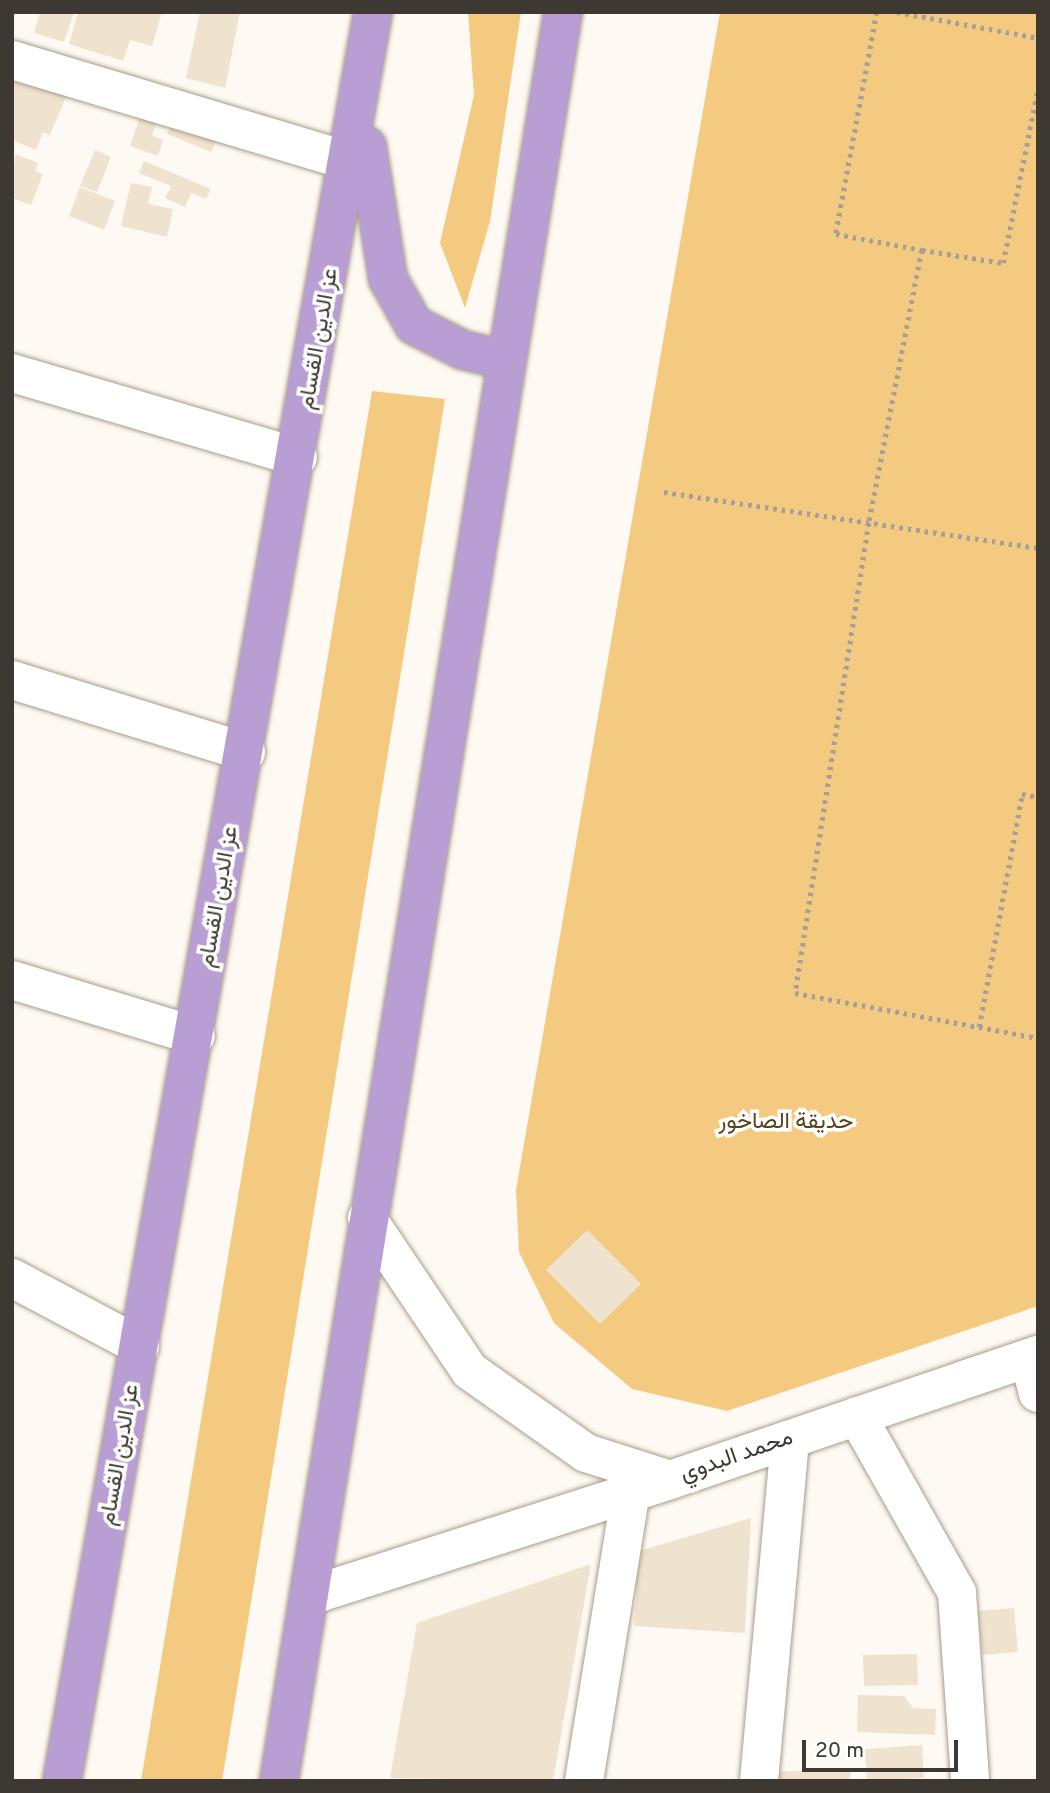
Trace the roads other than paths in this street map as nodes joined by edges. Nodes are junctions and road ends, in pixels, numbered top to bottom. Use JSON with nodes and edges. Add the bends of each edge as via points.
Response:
{"nodes":[{"id":1,"x":373,"y":12,"type":"edge"},
{"id":2,"x":563,"y":12,"type":"edge"},
{"id":3,"x":12,"y":60,"type":"edge"},
{"id":4,"x":362,"y":102,"type":"junction"},
{"id":5,"x":352,"y":162,"type":"junction"},
{"id":6,"x":505,"y":360,"type":"junction"},
{"id":7,"x":12,"y":373,"type":"edge"},
{"id":8,"x":298,"y":457,"type":"junction"},
{"id":9,"x":12,"y":680,"type":"edge"},
{"id":10,"x":246,"y":752,"type":"junction"},
{"id":11,"x":12,"y":980,"type":"edge"},
{"id":12,"x":196,"y":1036,"type":"junction"},
{"id":13,"x":367,"y":1217,"type":"junction"},
{"id":14,"x":12,"y":1278,"type":"edge"},
{"id":15,"x":140,"y":1346,"type":"junction"},
{"id":16,"x":1035,"y":1368,"type":"edge"},
{"id":17,"x":856,"y":1416,"type":"junction"},
{"id":18,"x":790,"y":1439,"type":"junction"},
{"id":19,"x":670,"y":1480,"type":"junction"},
{"id":20,"x":631,"y":1492,"type":"junction"},
{"id":21,"x":309,"y":1596,"type":"junction"},
{"id":22,"x":62,"y":1781,"type":"edge"},
{"id":23,"x":279,"y":1781,"type":"edge"},
{"id":24,"x":584,"y":1781,"type":"edge"},
{"id":25,"x":759,"y":1781,"type":"edge"},
{"id":26,"x":970,"y":1781,"type":"edge"}],
"edges":[{"from":1,"to":4,"type":"highway","name":"عز الدين القسام"},
{"from":2,"to":6,"type":"highway"},
{"from":3,"to":5,"type":"street"},
{"from":4,"to":5,"type":"highway","name":"عز الدين القسام"},
{"from":4,"to":6,"type":"highway","via":[[375,223],[395,291],[414,325],[463,350]]},
{"from":5,"to":8,"type":"highway","name":"عز الدين القسام"},
{"from":6,"to":13,"type":"highway"},
{"from":7,"to":8,"type":"street"},
{"from":8,"to":10,"type":"highway","name":"عز الدين القسام"},
{"from":9,"to":10,"type":"street"},
{"from":10,"to":12,"type":"highway","name":"عز الدين القسام"},
{"from":11,"to":12,"type":"street"},
{"from":12,"to":15,"type":"highway","name":"عز الدين القسام"},
{"from":13,"to":19,"type":"street","name":"محمد البدوي","via":[[470,1371],[586,1453]]},
{"from":13,"to":21,"type":"highway"},
{"from":14,"to":15,"type":"street"},
{"from":15,"to":22,"type":"highway","name":"عز الدين القسام"},
{"from":16,"to":17,"type":"street","name":"محمد البدوي"},
{"from":17,"to":18,"type":"street","name":"محمد البدوي"},
{"from":17,"to":26,"type":"street","via":[[957,1593]]},
{"from":18,"to":19,"type":"street","name":"محمد البدوي"},
{"from":18,"to":25,"type":"street"},
{"from":19,"to":20,"type":"street"},
{"from":20,"to":21,"type":"street"},
{"from":20,"to":24,"type":"street"},
{"from":21,"to":23,"type":"highway"}]}
